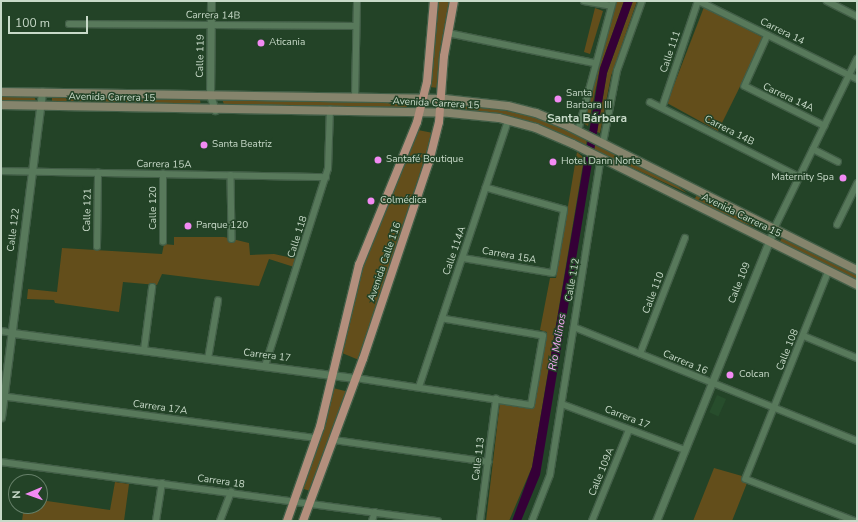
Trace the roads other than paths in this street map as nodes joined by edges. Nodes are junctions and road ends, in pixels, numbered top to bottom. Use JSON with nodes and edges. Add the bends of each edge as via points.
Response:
{"nodes":[{"id":1,"x":211,"y":1,"type":"edge"},
{"id":2,"x":357,"y":1,"type":"edge"},
{"id":3,"x":434,"y":1,"type":"edge"},
{"id":4,"x":454,"y":1,"type":"edge"},
{"id":5,"x":584,"y":1,"type":"edge"},
{"id":6,"x":642,"y":1,"type":"edge"},
{"id":7,"x":698,"y":1,"type":"edge"},
{"id":8,"x":827,"y":1,"type":"edge"},
{"id":9,"x":612,"y":4,"type":"edge"},
{"id":10,"x":857,"y":16,"type":"edge"},
{"id":11,"x":69,"y":24,"type":"dead end"},
{"id":12,"x":211,"y":25,"type":"junction"},
{"id":13,"x":356,"y":26,"type":"junction"},
{"id":14,"x":448,"y":33,"type":"junction"},
{"id":15,"x":768,"y":36,"type":"junction"},
{"id":16,"x":857,"y":59,"type":"edge"},
{"id":17,"x":594,"y":63,"type":"junction"},
{"id":18,"x":849,"y":75,"type":"junction"},
{"id":19,"x":857,"y":79,"type":"edge"},
{"id":20,"x":1,"y":92,"type":"edge"},
{"id":21,"x":42,"y":92,"type":"junction"},
{"id":22,"x":210,"y":95,"type":"junction"},
{"id":23,"x":355,"y":97,"type":"junction"},
{"id":24,"x":423,"y":98,"type":"junction"},
{"id":25,"x":441,"y":98,"type":"junction"},
{"id":26,"x":650,"y":102,"type":"dead end"},
{"id":27,"x":1,"y":105,"type":"edge"},
{"id":28,"x":40,"y":106,"type":"junction"},
{"id":29,"x":662,"y":108,"type":"junction"},
{"id":30,"x":215,"y":110,"type":"junction"},
{"id":31,"x":330,"y":110,"type":"junction"},
{"id":32,"x":420,"y":113,"type":"junction"},
{"id":33,"x":440,"y":113,"type":"junction"},
{"id":34,"x":508,"y":121,"type":"junction"},
{"id":35,"x":825,"y":126,"type":"junction"},
{"id":36,"x":580,"y":132,"type":"junction"},
{"id":37,"x":600,"y":142,"type":"junction"},
{"id":38,"x":813,"y":149,"type":"junction"},
{"id":39,"x":598,"y":156,"type":"junction"},
{"id":40,"x":838,"y":162,"type":"dead end"},
{"id":41,"x":1,"y":172,"type":"edge"},
{"id":42,"x":32,"y":172,"type":"junction"},
{"id":43,"x":98,"y":173,"type":"junction"},
{"id":44,"x":164,"y":174,"type":"junction"},
{"id":45,"x":231,"y":175,"type":"junction"},
{"id":46,"x":668,"y":176,"type":"junction"},
{"id":47,"x":326,"y":177,"type":"junction"},
{"id":48,"x":800,"y":177,"type":"junction"},
{"id":49,"x":857,"y":185,"type":"edge"},
{"id":50,"x":486,"y":188,"type":"junction"},
{"id":51,"x":662,"y":188,"type":"junction"},
{"id":52,"x":837,"y":225,"type":"dead end"},
{"id":53,"x":774,"y":229,"type":"junction"},
{"id":54,"x":685,"y":238,"type":"dead end"},
{"id":55,"x":232,"y":239,"type":"dead end"},
{"id":56,"x":769,"y":241,"type":"junction"},
{"id":57,"x":163,"y":242,"type":"dead end"},
{"id":58,"x":97,"y":248,"type":"dead end"},
{"id":59,"x":463,"y":258,"type":"junction"},
{"id":60,"x":857,"y":270,"type":"edge"},
{"id":61,"x":829,"y":271,"type":"junction"},
{"id":62,"x":553,"y":273,"type":"joint"},
{"id":63,"x":857,"y":285,"type":"edge"},
{"id":64,"x":152,"y":288,"type":"dead end"},
{"id":65,"x":218,"y":301,"type":"dead end"},
{"id":66,"x":442,"y":319,"type":"junction"},
{"id":67,"x":574,"y":328,"type":"junction"},
{"id":68,"x":1,"y":331,"type":"edge"},
{"id":69,"x":13,"y":333,"type":"junction"},
{"id":70,"x":804,"y":336,"type":"junction"},
{"id":71,"x":144,"y":350,"type":"junction"},
{"id":72,"x":640,"y":354,"type":"junction"},
{"id":73,"x":857,"y":358,"type":"edge"},
{"id":74,"x":208,"y":359,"type":"junction"},
{"id":75,"x":265,"y":366,"type":"junction"},
{"id":76,"x":333,"y":374,"type":"junction"},
{"id":77,"x":356,"y":378,"type":"junction"},
{"id":78,"x":710,"y":383,"type":"junction"},
{"id":79,"x":419,"y":387,"type":"junction"},
{"id":80,"x":3,"y":396,"type":"edge"},
{"id":81,"x":496,"y":399,"type":"junction"},
{"id":82,"x":562,"y":404,"type":"junction"},
{"id":83,"x":775,"y":408,"type":"junction"},
{"id":84,"x":1,"y":417,"type":"edge"},
{"id":85,"x":629,"y":430,"type":"junction"},
{"id":86,"x":316,"y":438,"type":"junction"},
{"id":87,"x":334,"y":440,"type":"junction"},
{"id":88,"x":857,"y":441,"type":"edge"},
{"id":89,"x":685,"y":450,"type":"junction"},
{"id":90,"x":1,"y":462,"type":"edge"},
{"id":91,"x":488,"y":462,"type":"junction"},
{"id":92,"x":162,"y":483,"type":"junction"},
{"id":93,"x":231,"y":492,"type":"junction"},
{"id":94,"x":294,"y":501,"type":"junction"},
{"id":95,"x":310,"y":503,"type":"junction"},
{"id":96,"x":375,"y":512,"type":"junction"},
{"id":97,"x":156,"y":521,"type":"edge"},
{"id":98,"x":220,"y":521,"type":"edge"},
{"id":99,"x":287,"y":521,"type":"edge"},
{"id":100,"x":304,"y":521,"type":"edge"},
{"id":101,"x":372,"y":521,"type":"edge"},
{"id":102,"x":438,"y":521,"type":"edge"},
{"id":103,"x":480,"y":521,"type":"edge"},
{"id":104,"x":532,"y":521,"type":"edge"},
{"id":105,"x":592,"y":521,"type":"edge"},
{"id":106,"x":656,"y":521,"type":"edge"},
{"id":107,"x":855,"y":521,"type":"edge"}],
"edges":[{"from":1,"to":12,"type":"street","name":"Calle 119"},
{"from":2,"to":13,"type":"street"},
{"from":3,"to":24,"type":"main road","name":"Avenida Calle 116"},
{"from":4,"to":14,"type":"main road","name":"Avenida Calle 116"},
{"from":5,"to":9,"type":"street"},
{"from":6,"to":37,"type":"street","via":[[617,71]]},
{"from":7,"to":15,"type":"street","name":"Carrera 14"},
{"from":7,"to":29,"type":"street","name":"Calle 111"},
{"from":8,"to":10,"type":"street"},
{"from":9,"to":17,"type":"street"},
{"from":11,"to":12,"type":"street","name":"Carrera 14B"},
{"from":12,"to":13,"type":"street","name":"Carrera 14B"},
{"from":12,"to":22,"type":"street","name":"Calle 119"},
{"from":13,"to":23,"type":"street"},
{"from":14,"to":17,"type":"street"},
{"from":14,"to":25,"type":"main road","name":"Avenida Calle 116"},
{"from":15,"to":18,"type":"street","name":"Carrera 14"},
{"from":15,"to":35,"type":"street","name":"Carrera 14A","via":[[745,86]]},
{"from":16,"to":18,"type":"street","name":"Calle 109"},
{"from":17,"to":36,"type":"street"},
{"from":18,"to":19,"type":"street","name":"Carrera 14"},
{"from":18,"to":35,"type":"street","name":"Calle 109"},
{"from":20,"to":21,"type":"main road","name":"Avenida Carrera 15"},
{"from":21,"to":22,"type":"main road","name":"Avenida Carrera 15"},
{"from":21,"to":28,"type":"street","name":"Calle 122"},
{"from":22,"to":23,"type":"main road","name":"Avenida Carrera 15"},
{"from":22,"to":30,"type":"street","name":"Calle 119"},
{"from":23,"to":24,"type":"main road","name":"Avenida Carrera 15"},
{"from":24,"to":25,"type":"main road","name":"Avenida Carrera 15"},
{"from":24,"to":32,"type":"main road","name":"Avenida Calle 116"},
{"from":25,"to":33,"type":"main road","name":"Avenida Calle 116"},
{"from":25,"to":36,"type":"main road","name":"Avenida Carrera 15","via":[[514,107],[547,117]]},
{"from":26,"to":29,"type":"street","name":"Carrera 14B"},
{"from":27,"to":28,"type":"main road","name":"Avenida Carrera 15"},
{"from":28,"to":30,"type":"main road","name":"Avenida Carrera 15"},
{"from":28,"to":42,"type":"street","name":"Calle 122"},
{"from":29,"to":48,"type":"street","name":"Carrera 14B"},
{"from":30,"to":31,"type":"main road","name":"Avenida Carrera 15"},
{"from":31,"to":32,"type":"main road","name":"Avenida Carrera 15"},
{"from":31,"to":47,"type":"street","name":"Calle 118","via":[[329,163]]},
{"from":32,"to":33,"type":"main road","name":"Avenida Carrera 15"},
{"from":32,"to":76,"type":"main road","name":"Avenida Calle 116","via":[[400,170],[359,265]]},
{"from":33,"to":34,"type":"main road","name":"Avenida Carrera 15","via":[[476,115]]},
{"from":33,"to":77,"type":"main road","name":"Avenida Calle 116","via":[[423,180]]},
{"from":34,"to":39,"type":"main road","name":"Avenida Carrera 15","via":[[536,128]]},
{"from":34,"to":50,"type":"street","name":"Calle 114A"},
{"from":35,"to":38,"type":"street","name":"Calle 109"},
{"from":36,"to":37,"type":"main road","name":"Avenida Carrera 15"},
{"from":37,"to":46,"type":"main road","name":"Avenida Carrera 15"},
{"from":38,"to":40,"type":"street"},
{"from":38,"to":48,"type":"street","name":"Calle 109"},
{"from":39,"to":51,"type":"main road","name":"Avenida Carrera 15"},
{"from":39,"to":67,"type":"street","name":"Calle 112"},
{"from":41,"to":42,"type":"street","name":"Carrera 15A"},
{"from":42,"to":43,"type":"street","name":"Carrera 15A"},
{"from":42,"to":69,"type":"street","name":"Calle 122"},
{"from":43,"to":44,"type":"street","name":"Carrera 15A"},
{"from":43,"to":58,"type":"street","name":"Calle 121"},
{"from":44,"to":45,"type":"street","name":"Carrera 15A"},
{"from":44,"to":57,"type":"street","name":"Calle 120"},
{"from":45,"to":47,"type":"street","name":"Carrera 15A"},
{"from":45,"to":55,"type":"street"},
{"from":46,"to":51,"type":"main road","via":[[693,191],[694,195],[690,198]]},
{"from":46,"to":53,"type":"main road","name":"Avenida Carrera 15"},
{"from":47,"to":75,"type":"street","name":"Calle 118"},
{"from":48,"to":53,"type":"street","name":"Calle 109"},
{"from":49,"to":52,"type":"street"},
{"from":50,"to":59,"type":"street","name":"Calle 114A"},
{"from":50,"to":62,"type":"street","name":"Calle 112","via":[[564,210]]},
{"from":51,"to":56,"type":"main road","name":"Avenida Carrera 15"},
{"from":53,"to":56,"type":"street","name":"Calle 109"},
{"from":53,"to":60,"type":"main road","name":"Avenida Carrera 15"},
{"from":54,"to":72,"type":"street","name":"Calle 110"},
{"from":56,"to":61,"type":"main road","name":"Avenida Carrera 15"},
{"from":56,"to":78,"type":"street","name":"Calle 109"},
{"from":59,"to":62,"type":"street","name":"Carrera 15A"},
{"from":59,"to":66,"type":"street","name":"Calle 114A"},
{"from":61,"to":63,"type":"main road","name":"Avenida Carrera 15"},
{"from":61,"to":70,"type":"street","name":"Calle 108"},
{"from":64,"to":71,"type":"street"},
{"from":65,"to":74,"type":"street"},
{"from":66,"to":79,"type":"street","name":"Calle 114A"},
{"from":66,"to":81,"type":"street","name":"Carrera 17","via":[[543,336],[531,405]]},
{"from":67,"to":72,"type":"street","name":"Carrera 16"},
{"from":67,"to":82,"type":"street","name":"Calle 112"},
{"from":68,"to":69,"type":"street","name":"Carrera 17"},
{"from":69,"to":71,"type":"street","name":"Carrera 17"},
{"from":69,"to":80,"type":"street","name":"Calle 122"},
{"from":70,"to":73,"type":"street"},
{"from":70,"to":83,"type":"street","name":"Calle 108"},
{"from":71,"to":74,"type":"street","name":"Carrera 17"},
{"from":72,"to":78,"type":"street","name":"Carrera 16"},
{"from":74,"to":75,"type":"street","name":"Carrera 17"},
{"from":75,"to":76,"type":"street","name":"Carrera 17"},
{"from":76,"to":77,"type":"street","name":"Carrera 17"},
{"from":76,"to":86,"type":"main road","name":"Avenida Calle 116"},
{"from":77,"to":79,"type":"street","name":"Carrera 17"},
{"from":77,"to":87,"type":"main road","name":"Avenida Calle 116"},
{"from":78,"to":83,"type":"street","name":"Carrera 16"},
{"from":78,"to":89,"type":"street","name":"Calle 109"},
{"from":79,"to":81,"type":"street","name":"Carrera 17"},
{"from":80,"to":84,"type":"street","name":"Calle 122"},
{"from":80,"to":86,"type":"street","name":"Carrera 17A"},
{"from":81,"to":91,"type":"street","name":"Calle 113"},
{"from":82,"to":85,"type":"street","name":"Carrera 17"},
{"from":82,"to":104,"type":"street","name":"Calle 112","via":[[550,475]]},
{"from":83,"to":88,"type":"street","name":"Carrera 16"},
{"from":83,"to":107,"type":"street","name":"Calle 108","via":[[746,473],[746,480]]},
{"from":85,"to":89,"type":"street","name":"Carrera 17"},
{"from":85,"to":105,"type":"street","name":"Calle 109A"},
{"from":86,"to":94,"type":"main road","name":"Avenida Calle 116"},
{"from":87,"to":91,"type":"street"},
{"from":87,"to":95,"type":"main road","name":"Avenida Calle 116"},
{"from":89,"to":106,"type":"street","name":"Calle 109"},
{"from":90,"to":92,"type":"street","name":"Carrera 18"},
{"from":91,"to":103,"type":"street","name":"Calle 113"},
{"from":92,"to":93,"type":"street","name":"Carrera 18"},
{"from":92,"to":97,"type":"street"},
{"from":93,"to":94,"type":"street","name":"Carrera 18"},
{"from":93,"to":98,"type":"street"},
{"from":94,"to":95,"type":"street","name":"Carrera 18"},
{"from":94,"to":99,"type":"main road","name":"Avenida Calle 116"},
{"from":95,"to":96,"type":"street","name":"Carrera 18"},
{"from":95,"to":100,"type":"main road","name":"Avenida Calle 116"},
{"from":96,"to":101,"type":"street"},
{"from":96,"to":102,"type":"street","name":"Carrera 18"}]}
